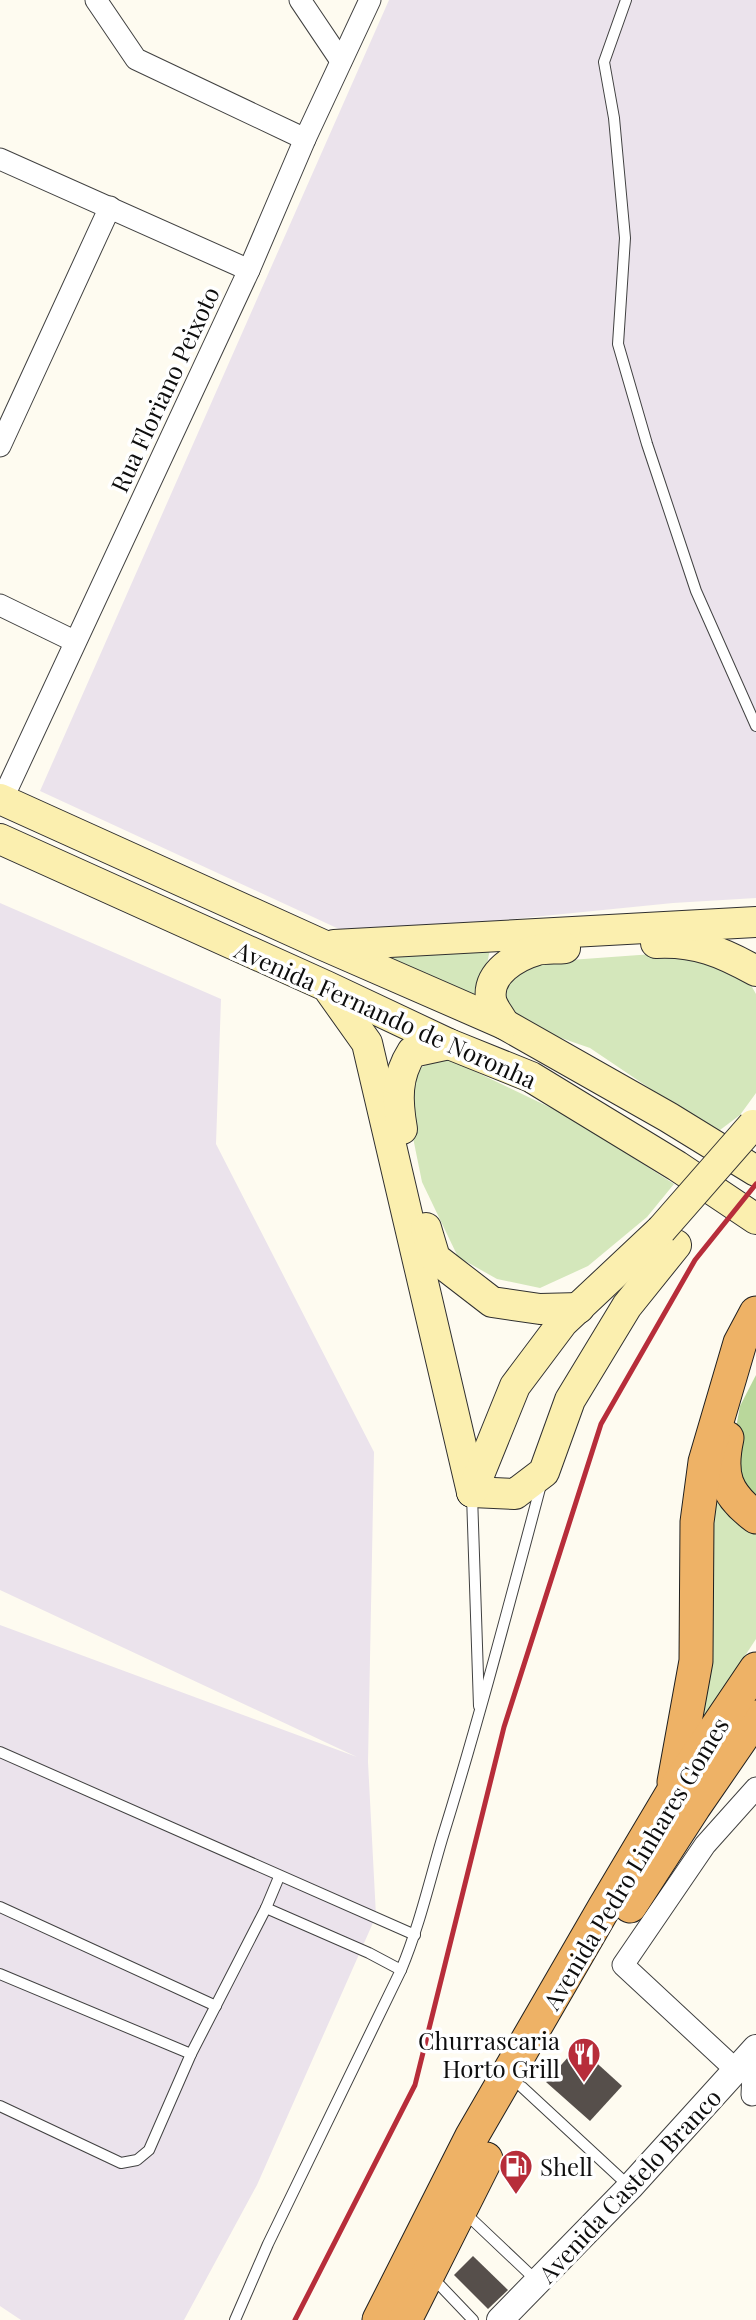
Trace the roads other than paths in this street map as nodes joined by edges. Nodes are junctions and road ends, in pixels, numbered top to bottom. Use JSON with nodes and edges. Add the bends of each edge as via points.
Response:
{"nodes":[{"id":1,"x":96,"y":0,"type":"edge"},
{"id":2,"x":300,"y":0,"type":"edge"},
{"id":3,"x":370,"y":0,"type":"edge"},
{"id":4,"x":626,"y":0,"type":"edge"},
{"id":5,"x":341,"y":61,"type":"junction"},
{"id":6,"x":305,"y":139,"type":"junction"},
{"id":7,"x":0,"y":159,"type":"edge"},
{"id":8,"x":110,"y":206,"type":"junction"},
{"id":9,"x":249,"y":270,"type":"junction"},
{"id":10,"x":0,"y":446,"type":"edge"},
{"id":11,"x":0,"y":605,"type":"edge"},
{"id":12,"x":74,"y":641,"type":"junction"},
{"id":13,"x":756,"y":726,"type":"edge"},
{"id":14,"x":1,"y":799,"type":"edge"},
{"id":15,"x":0,"y":839,"type":"edge"},
{"id":16,"x":756,"y":922,"type":"edge"},
{"id":17,"x":324,"y":945,"type":"junction"},
{"id":18,"x":756,"y":971,"type":"edge"},
{"id":19,"x":326,"y":986,"type":"junction"},
{"id":20,"x":504,"y":1024,"type":"junction"},
{"id":21,"x":449,"y":1044,"type":"junction"},
{"id":22,"x":755,"y":1130,"type":"edge"},
{"id":23,"x":756,"y":1171,"type":"edge"},
{"id":24,"x":756,"y":1219,"type":"edge"},
{"id":25,"x":668,"y":1237,"type":"junction"},
{"id":26,"x":561,"y":1313,"type":"junction"},
{"id":27,"x":756,"y":1313,"type":"edge"},
{"id":28,"x":756,"y":1351,"type":"edge"},
{"id":29,"x":570,"y":1400,"type":"junction"},
{"id":30,"x":544,"y":1472,"type":"junction"},
{"id":31,"x":472,"y":1492,"type":"junction"},
{"id":32,"x":756,"y":1517,"type":"edge"},
{"id":33,"x":756,"y":1669,"type":"edge"},
{"id":34,"x":756,"y":1717,"type":"edge"},
{"id":35,"x":479,"y":1719,"type":"junction"},
{"id":36,"x":0,"y":1752,"type":"edge"},
{"id":37,"x":756,"y":1788,"type":"edge"},
{"id":38,"x":673,"y":1792,"type":"junction"},
{"id":39,"x":279,"y":1877,"type":"junction"},
{"id":40,"x":0,"y":1907,"type":"edge"},
{"id":41,"x":266,"y":1908,"type":"junction"},
{"id":42,"x":415,"y":1935,"type":"junction"},
{"id":43,"x":401,"y":1970,"type":"junction"},
{"id":44,"x":0,"y":1974,"type":"edge"},
{"id":45,"x":216,"y":2006,"type":"junction"},
{"id":46,"x":191,"y":2054,"type":"junction"},
{"id":47,"x":743,"y":2063,"type":"edge"},
{"id":48,"x":523,"y":2087,"type":"junction"},
{"id":49,"x":754,"y":2096,"type":"edge"},
{"id":50,"x":0,"y":2106,"type":"edge"},
{"id":51,"x":631,"y":2187,"type":"junction"},
{"id":52,"x":461,"y":2209,"type":"junction"},
{"id":53,"x":428,"y":2273,"type":"junction"},
{"id":54,"x":538,"y":2282,"type":"junction"},
{"id":55,"x":235,"y":2320,"type":"edge"},
{"id":56,"x":379,"y":2320,"type":"edge"},
{"id":57,"x":405,"y":2320,"type":"edge"},
{"id":58,"x":473,"y":2320,"type":"edge"},
{"id":59,"x":500,"y":2320,"type":"edge"}],
"edges":[{"from":1,"to":6,"type":"street","via":[[136,59]]},
{"from":2,"to":5,"type":"street"},
{"from":3,"to":5,"type":"street","name":"Rua Floriano Peixoto"},
{"from":4,"to":13,"type":"lane","via":[[604,62],[625,239],[618,344],[696,591]]},
{"from":5,"to":6,"type":"street","name":"Rua Floriano Peixoto"},
{"from":6,"to":9,"type":"street","name":"Rua Floriano Peixoto"},
{"from":7,"to":8,"type":"street"},
{"from":8,"to":9,"type":"street"},
{"from":8,"to":10,"type":"street"},
{"from":9,"to":12,"type":"street","name":"Rua Floriano Peixoto"},
{"from":11,"to":12,"type":"street"},
{"from":12,"to":14,"type":"street","name":"Rua Floriano Peixoto"},
{"from":14,"to":17,"type":"main road","name":"Avenida Fernando de Noronha"},
{"from":15,"to":19,"type":"main road","name":"Avenida Fernando de Noronha"},
{"from":16,"to":17,"type":"main road"},
{"from":17,"to":20,"type":"main road","name":"Avenida Fernando de Noronha"},
{"from":18,"to":20,"type":"main road","via":[[724,953],[681,942],[538,950],[510,962],[497,975],[491,1001]]},
{"from":19,"to":21,"type":"main road","name":"Avenida Fernando de Noronha"},
{"from":19,"to":31,"type":"main road","via":[[367,1043]]},
{"from":20,"to":23,"type":"main road","name":"Avenida Fernando de Noronha"},
{"from":21,"to":24,"type":"main road","name":"Avenida Fernando de Noronha","via":[[531,1077]]},
{"from":21,"to":26,"type":"main road","via":[[412,1052],[402,1066],[397,1102],[412,1182],[435,1258],[492,1303]]},
{"from":22,"to":25,"type":"main road","bridge":true},
{"from":25,"to":26,"type":"main road"},
{"from":25,"to":29,"type":"main road"},
{"from":26,"to":29,"type":"main road","via":[[576,1335],[581,1355]]},
{"from":26,"to":31,"type":"main road","via":[[514,1386]]},
{"from":27,"to":38,"type":"highway","via":[[740,1343],[705,1462],[697,1522],[696,1661]]},
{"from":28,"to":32,"type":"highway","via":[[732,1410],[722,1464],[733,1496]]},
{"from":29,"to":30,"type":"main road"},
{"from":30,"to":31,"type":"main road","via":[[514,1494]]},
{"from":30,"to":35,"type":"lane"},
{"from":31,"to":35,"type":"lane"},
{"from":33,"to":38,"type":"highway","name":"Avenida Pedro Linhares Gomes"},
{"from":34,"to":48,"type":"highway","name":"Avenida Pedro Linhares Gomes","via":[[628,1909]]},
{"from":35,"to":42,"type":"lane"},
{"from":36,"to":39,"type":"lane"},
{"from":37,"to":47,"type":"street","via":[[705,1845],[623,1965]]},
{"from":38,"to":56,"type":"highway","name":"Avenida Pedro Linhares Gomes","via":[[472,2136]]},
{"from":39,"to":41,"type":"lane"},
{"from":39,"to":42,"type":"lane"},
{"from":40,"to":45,"type":"lane"},
{"from":41,"to":43,"type":"lane"},
{"from":41,"to":45,"type":"lane"},
{"from":42,"to":43,"type":"lane"},
{"from":43,"to":55,"type":"lane"},
{"from":44,"to":46,"type":"lane"},
{"from":45,"to":46,"type":"lane"},
{"from":46,"to":50,"type":"lane","via":[[149,2150],[137,2160],[121,2163]]},
{"from":47,"to":49,"type":"street"},
{"from":47,"to":49,"type":"street"},
{"from":47,"to":51,"type":"street","name":"Avenida Castelo Branco"},
{"from":48,"to":51,"type":"lane"},
{"from":48,"to":52,"type":"highway","name":"Avenida Pedro Linhares Gomes"},
{"from":51,"to":54,"type":"street","name":"Avenida Castelo Branco"},
{"from":52,"to":53,"type":"highway","name":"Avenida Pedro Linhares Gomes"},
{"from":52,"to":54,"type":"lane"},
{"from":53,"to":57,"type":"highway","name":"Avenida Pedro Linhares Gomes"},
{"from":53,"to":58,"type":"lane"},
{"from":54,"to":59,"type":"street","name":"Avenida Castelo Branco"}]}
